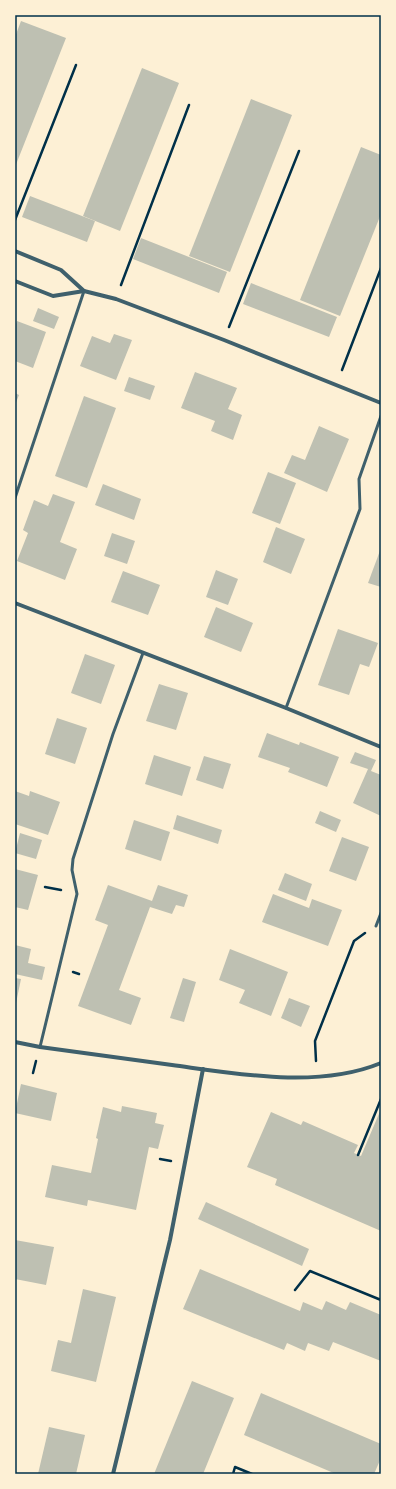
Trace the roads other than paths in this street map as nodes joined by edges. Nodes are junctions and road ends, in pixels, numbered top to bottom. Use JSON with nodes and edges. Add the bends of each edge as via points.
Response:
{"nodes":[{"id":1,"x":15,"y":251,"type":"edge"},
{"id":2,"x":15,"y":281,"type":"edge"},
{"id":3,"x":84,"y":291,"type":"junction"},
{"id":4,"x":381,"y":404,"type":"edge"},
{"id":5,"x":381,"y":416,"type":"edge"},
{"id":6,"x":15,"y":498,"type":"edge"},
{"id":7,"x":15,"y":603,"type":"edge"},
{"id":8,"x":143,"y":653,"type":"junction"},
{"id":9,"x":286,"y":708,"type":"junction"},
{"id":10,"x":381,"y":747,"type":"edge"},
{"id":11,"x":381,"y":913,"type":"edge"},
{"id":12,"x":376,"y":926,"type":"road end"},
{"id":13,"x":15,"y":1042,"type":"edge"},
{"id":14,"x":40,"y":1047,"type":"junction"},
{"id":15,"x":381,"y":1062,"type":"edge"},
{"id":16,"x":203,"y":1069,"type":"junction"},
{"id":17,"x":113,"y":1474,"type":"edge"}],
"edges":[{"from":1,"to":3,"type":"street","via":[[61,270]]},
{"from":2,"to":3,"type":"street","via":[[53,296]]},
{"from":3,"to":4,"type":"street","via":[[116,299],[224,340]]},
{"from":3,"to":6,"type":"lane"},
{"from":5,"to":9,"type":"lane","via":[[359,479],[360,509]]},
{"from":7,"to":8,"type":"street"},
{"from":8,"to":9,"type":"street"},
{"from":8,"to":14,"type":"lane","via":[[113,734],[73,859],[72,870],[77,894]]},
{"from":9,"to":10,"type":"street"},
{"from":11,"to":12,"type":"lane"},
{"from":13,"to":14,"type":"street"},
{"from":14,"to":16,"type":"street"},
{"from":15,"to":16,"type":"street","via":[[347,1074],[316,1078]]},
{"from":16,"to":17,"type":"street","via":[[170,1240]]}]}
